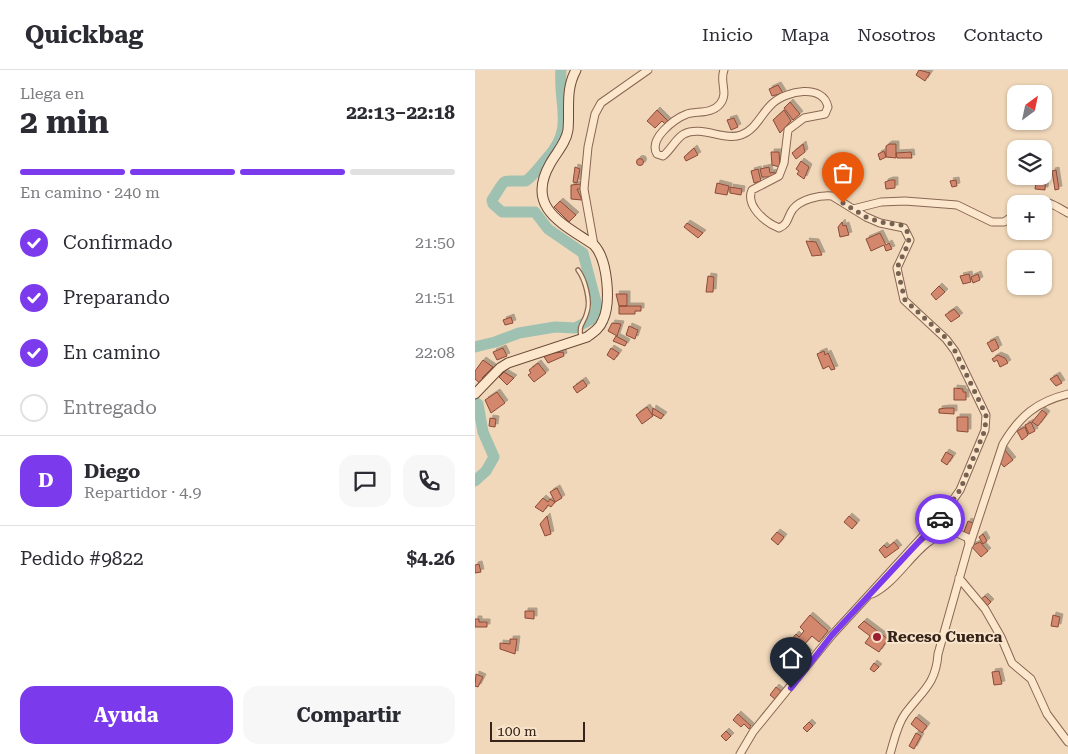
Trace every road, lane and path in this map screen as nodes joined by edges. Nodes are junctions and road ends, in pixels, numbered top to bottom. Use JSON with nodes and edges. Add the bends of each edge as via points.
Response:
{"nodes":[{"id":1,"x":576,"y":70,"type":"edge"},
{"id":2,"x":648,"y":70,"type":"edge"},
{"id":3,"x":724,"y":70,"type":"edge"},
{"id":4,"x":1052,"y":205,"type":"edge"},
{"id":5,"x":853,"y":209,"type":"junction"},
{"id":6,"x":1068,"y":213,"type":"edge"},
{"id":7,"x":1007,"y":220,"type":"edge"},
{"id":8,"x":594,"y":246,"type":"junction"},
{"id":9,"x":578,"y":270,"type":"dead end"},
{"id":10,"x":581,"y":337,"type":"junction"},
{"id":11,"x":475,"y":394,"type":"edge"},
{"id":12,"x":1068,"y":394,"type":"edge"},
{"id":13,"x":969,"y":544,"type":"junction"},
{"id":14,"x":959,"y":578,"type":"junction"},
{"id":15,"x":867,"y":597,"type":"junction"},
{"id":16,"x":1068,"y":742,"type":"edge"},
{"id":17,"x":740,"y":754,"type":"edge"},
{"id":18,"x":890,"y":754,"type":"edge"}],
"edges":[{"from":1,"to":8,"type":"street","via":[[569,86],[568,130],[549,166],[541,194],[549,211]]},
{"from":2,"to":8,"type":"street","via":[[601,103],[595,114],[584,189]]},
{"from":3,"to":5,"type":"street","via":[[725,94],[719,106],[686,115],[668,126],[657,140],[657,154],[663,156],[680,138],[691,132],[743,134],[777,100],[800,92],[812,92],[823,97],[827,104],[825,114],[804,118],[788,130],[781,172],[775,179],[752,190],[752,207],[779,228],[786,225],[799,203],[817,197],[831,196]]},
{"from":4,"to":6,"type":"street"},
{"from":5,"to":7,"type":"street","via":[[881,202],[905,201],[957,205],[993,222]]},
{"from":5,"to":15,"type":"street","via":[[880,222],[901,225],[907,231],[909,242],[897,268],[905,300],[947,339],[987,420],[960,490],[945,513]]},
{"from":8,"to":10,"type":"street","via":[[604,264],[607,308],[595,332]]},
{"from":9,"to":10,"type":"lane","via":[[584,277],[588,309],[579,325]]},
{"from":10,"to":11,"type":"street","via":[[508,363]]},
{"from":12,"to":13,"type":"street","via":[[1041,403],[1008,435]]},
{"from":13,"to":14,"type":"street"},
{"from":13,"to":15,"type":"street","via":[[962,533],[953,531],[935,537],[884,588]]},
{"from":14,"to":16,"type":"street","via":[[985,608],[1012,664],[1031,679],[1047,714]]},
{"from":14,"to":18,"type":"street","via":[[932,682],[904,716]]},
{"from":15,"to":17,"type":"street","via":[[753,732]]}]}
